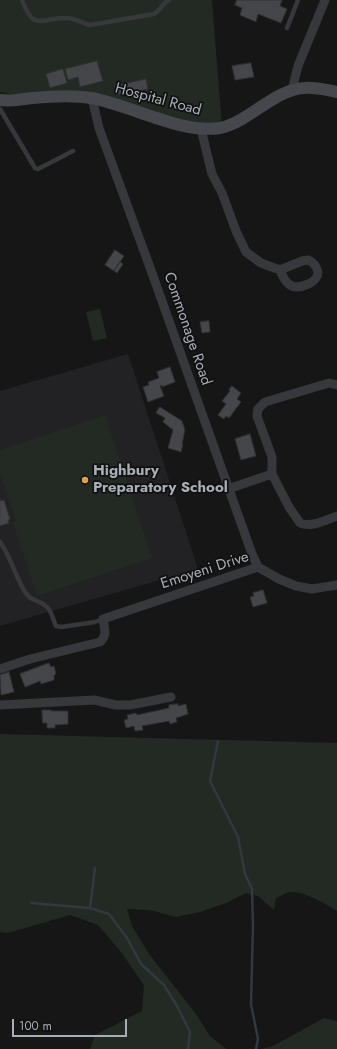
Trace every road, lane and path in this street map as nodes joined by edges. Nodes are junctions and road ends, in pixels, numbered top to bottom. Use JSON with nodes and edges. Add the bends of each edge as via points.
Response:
{"nodes":[{"id":1,"x":22,"y":0,"type":"edge"},
{"id":2,"x":169,"y":0,"type":"edge"},
{"id":3,"x":298,"y":0,"type":"edge"},
{"id":4,"x":325,"y":0,"type":"edge"},
{"id":5,"x":287,"y":28,"type":"dead end"},
{"id":6,"x":292,"y":90,"type":"junction"},
{"id":7,"x":337,"y":92,"type":"edge"},
{"id":8,"x":1,"y":97,"type":"edge"},
{"id":9,"x":92,"y":98,"type":"junction"},
{"id":10,"x":0,"y":109,"type":"edge"},
{"id":11,"x":201,"y":129,"type":"junction"},
{"id":12,"x":73,"y":151,"type":"dead end"},
{"id":13,"x":280,"y":270,"type":"dead end"},
{"id":14,"x":337,"y":385,"type":"edge"},
{"id":15,"x":272,"y":474,"type":"junction"},
{"id":16,"x":228,"y":489,"type":"junction"},
{"id":17,"x":337,"y":516,"type":"edge"},
{"id":18,"x":0,"y":542,"type":"edge"},
{"id":19,"x":258,"y":567,"type":"junction"},
{"id":20,"x":337,"y":585,"type":"edge"},
{"id":21,"x":103,"y":619,"type":"junction"},
{"id":22,"x":0,"y":669,"type":"edge"},
{"id":23,"x":171,"y":697,"type":"dead end"},
{"id":24,"x":0,"y":706,"type":"edge"}],
"edges":[{"from":1,"to":2,"type":"lane","via":[[26,11],[34,20],[66,18],[90,26],[154,14]]},
{"from":3,"to":5,"type":"lane"},
{"from":4,"to":6,"type":"street","via":[[298,66]]},
{"from":6,"to":7,"type":"street","name":"Hospital Road","via":[[312,88]]},
{"from":6,"to":11,"type":"street","name":"Hospital Road","via":[[238,122],[222,128]]},
{"from":8,"to":9,"type":"street","name":"Hospital Road"},
{"from":9,"to":11,"type":"street","name":"Hospital Road"},
{"from":9,"to":16,"type":"street","name":"Commonage Road","via":[[100,128]]},
{"from":10,"to":12,"type":"lane","via":[[35,168],[38,169]]},
{"from":11,"to":13,"type":"street","via":[[212,174],[246,252],[261,263]]},
{"from":14,"to":15,"type":"street","via":[[329,383],[284,396],[266,402],[258,409],[257,416],[272,457]]},
{"from":15,"to":16,"type":"street"},
{"from":15,"to":17,"type":"street","via":[[300,523],[308,525]]},
{"from":16,"to":19,"type":"street","name":"Commonage Road"},
{"from":18,"to":21,"type":"lane","via":[[24,591],[32,600],[46,606],[56,626]]},
{"from":19,"to":20,"type":"street","name":"Emoyeni Drive","via":[[285,582],[306,589]]},
{"from":19,"to":21,"type":"street","name":"Emoyeni Drive"},
{"from":21,"to":22,"type":"street","via":[[105,634],[100,642]]},
{"from":23,"to":24,"type":"street","via":[[130,706],[94,700]]}]}
